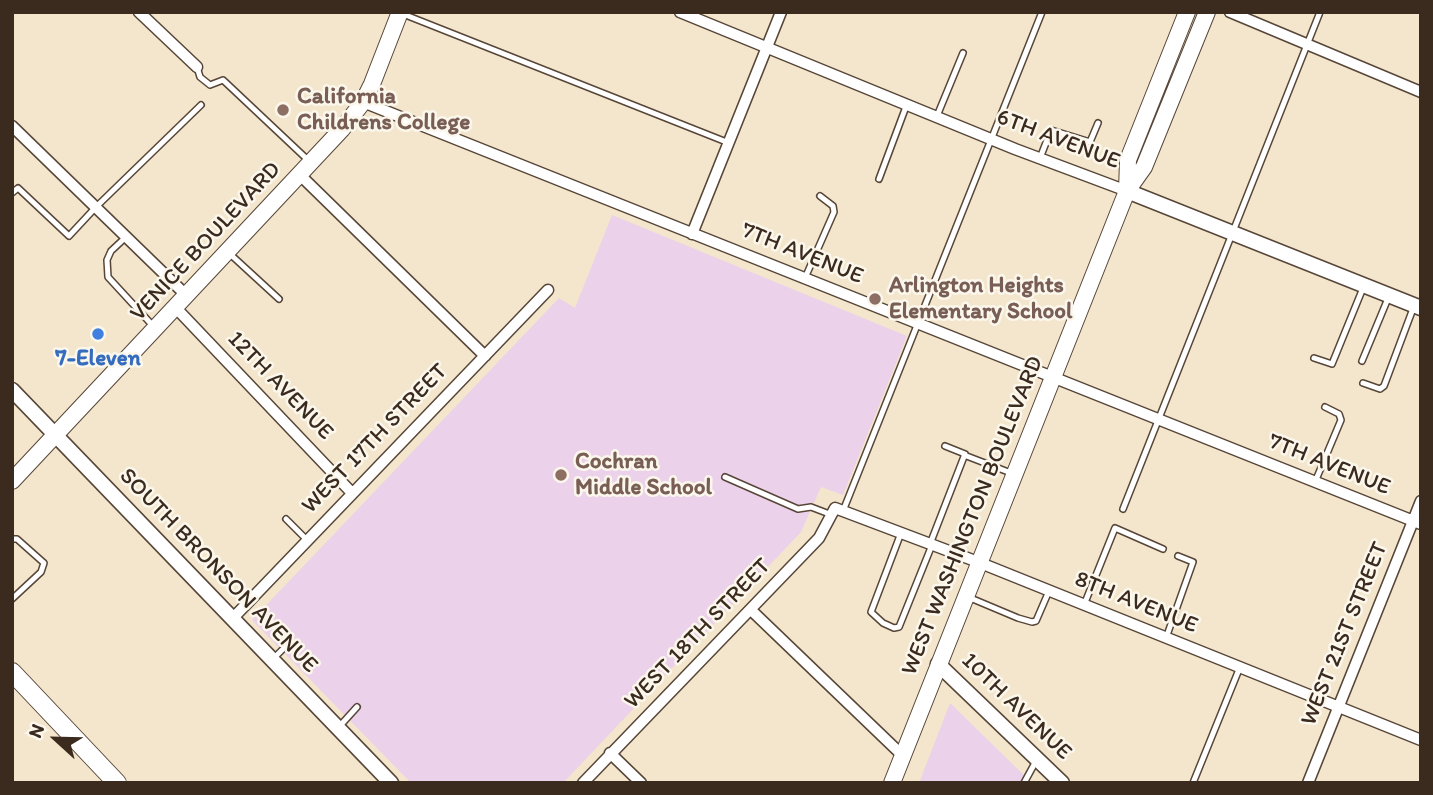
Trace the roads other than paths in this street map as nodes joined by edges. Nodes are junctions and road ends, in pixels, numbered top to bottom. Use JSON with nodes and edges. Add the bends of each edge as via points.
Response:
{"nodes":[{"id":1,"x":139,"y":12,"type":"edge"},
{"id":2,"x":400,"y":12,"type":"edge"},
{"id":3,"x":680,"y":12,"type":"edge"},
{"id":4,"x":781,"y":12,"type":"edge"},
{"id":5,"x":1042,"y":12,"type":"edge"},
{"id":6,"x":1187,"y":12,"type":"edge"},
{"id":7,"x":1207,"y":12,"type":"edge"},
{"id":8,"x":1230,"y":12,"type":"edge"},
{"id":9,"x":1321,"y":12,"type":"edge"},
{"id":10,"x":1307,"y":46,"type":"junction"},
{"id":11,"x":767,"y":48,"type":"junction"},
{"id":12,"x":963,"y":53,"type":"dead end"},
{"id":13,"x":197,"y":67,"type":"joint"},
{"id":14,"x":1421,"y":92,"type":"edge"},
{"id":15,"x":363,"y":102,"type":"junction"},
{"id":16,"x":907,"y":104,"type":"junction"},
{"id":17,"x":201,"y":106,"type":"dead end"},
{"id":18,"x":937,"y":116,"type":"junction"},
{"id":19,"x":1098,"y":123,"type":"dead end"},
{"id":20,"x":12,"y":126,"type":"edge"},
{"id":21,"x":991,"y":138,"type":"junction"},
{"id":22,"x":729,"y":143,"type":"junction"},
{"id":23,"x":1040,"y":158,"type":"junction"},
{"id":24,"x":305,"y":169,"type":"junction"},
{"id":25,"x":879,"y":179,"type":"dead end"},
{"id":26,"x":1127,"y":191,"type":"junction"},
{"id":27,"x":12,"y":193,"type":"edge"},
{"id":28,"x":820,"y":196,"type":"dead end"},
{"id":29,"x":96,"y":207,"type":"junction"},
{"id":30,"x":1232,"y":233,"type":"junction"},
{"id":31,"x":692,"y":234,"type":"junction"},
{"id":32,"x":126,"y":237,"type":"junction"},
{"id":33,"x":228,"y":252,"type":"junction"},
{"id":34,"x":805,"y":278,"type":"junction"},
{"id":35,"x":1364,"y":285,"type":"junction"},
{"id":36,"x":548,"y":290,"type":"dead end"},
{"id":37,"x":1389,"y":295,"type":"junction"},
{"id":38,"x":279,"y":299,"type":"dead end"},
{"id":39,"x":181,"y":302,"type":"junction"},
{"id":40,"x":1417,"y":307,"type":"edge"},
{"id":41,"x":917,"y":322,"type":"junction"},
{"id":42,"x":156,"y":329,"type":"junction"},
{"id":43,"x":485,"y":356,"type":"junction"},
{"id":44,"x":1314,"y":358,"type":"dead end"},
{"id":45,"x":1362,"y":361,"type":"dead end"},
{"id":46,"x":1053,"y":376,"type":"junction"},
{"id":47,"x":1363,"y":383,"type":"dead end"},
{"id":48,"x":12,"y":390,"type":"edge"},
{"id":49,"x":1325,"y":407,"type":"dead end"},
{"id":50,"x":1158,"y":418,"type":"junction"},
{"id":51,"x":56,"y":436,"type":"junction"},
{"id":52,"x":945,"y":446,"type":"dead end"},
{"id":53,"x":964,"y":455,"type":"junction"},
{"id":54,"x":1014,"y":475,"type":"junction"},
{"id":55,"x":725,"y":477,"type":"dead end"},
{"id":56,"x":12,"y":481,"type":"edge"},
{"id":57,"x":1315,"y":482,"type":"junction"},
{"id":58,"x":352,"y":493,"type":"junction"},
{"id":59,"x":1421,"y":501,"type":"edge"},
{"id":60,"x":1123,"y":509,"type":"dead end"},
{"id":61,"x":837,"y":511,"type":"junction"},
{"id":62,"x":286,"y":519,"type":"dead end"},
{"id":63,"x":1417,"y":523,"type":"edge"},
{"id":64,"x":901,"y":533,"type":"junction"},
{"id":65,"x":12,"y":539,"type":"edge"},
{"id":66,"x":307,"y":540,"type":"junction"},
{"id":67,"x":931,"y":545,"type":"junction"},
{"id":68,"x":1163,"y":549,"type":"dead end"},
{"id":69,"x":1178,"y":556,"type":"dead end"},
{"id":70,"x":978,"y":562,"type":"junction"},
{"id":71,"x":1049,"y":591,"type":"junction"},
{"id":72,"x":965,"y":596,"type":"junction"},
{"id":73,"x":12,"y":599,"type":"edge"},
{"id":74,"x":1084,"y":605,"type":"junction"},
{"id":75,"x":751,"y":610,"type":"junction"},
{"id":76,"x":233,"y":618,"type":"junction"},
{"id":77,"x":1166,"y":638,"type":"junction"},
{"id":78,"x":290,"y":642,"type":"dead end"},
{"id":79,"x":273,"y":660,"type":"junction"},
{"id":80,"x":938,"y":664,"type":"junction"},
{"id":81,"x":1240,"y":667,"type":"junction"},
{"id":82,"x":12,"y":672,"type":"edge"},
{"id":83,"x":357,"y":707,"type":"dead end"},
{"id":84,"x":1338,"y":707,"type":"junction"},
{"id":85,"x":338,"y":728,"type":"junction"},
{"id":86,"x":1421,"y":740,"type":"edge"},
{"id":87,"x":610,"y":753,"type":"junction"},
{"id":88,"x":902,"y":755,"type":"junction"},
{"id":89,"x":1037,"y":759,"type":"junction"},
{"id":90,"x":891,"y":782,"type":"edge"},
{"id":91,"x":117,"y":783,"type":"edge"},
{"id":92,"x":391,"y":783,"type":"edge"},
{"id":93,"x":583,"y":783,"type":"edge"},
{"id":94,"x":641,"y":783,"type":"edge"},
{"id":95,"x":1024,"y":783,"type":"edge"},
{"id":96,"x":1062,"y":783,"type":"edge"},
{"id":97,"x":1193,"y":783,"type":"edge"},
{"id":98,"x":1308,"y":783,"type":"edge"}],
"edges":[{"from":1,"to":13,"type":"street"},
{"from":2,"to":15,"type":"main road","name":"VENICE BOULEVARD"},
{"from":2,"to":22,"type":"lane"},
{"from":3,"to":11,"type":"street","name":"6TH AVENUE"},
{"from":4,"to":11,"type":"street"},
{"from":5,"to":21,"type":"lane"},
{"from":6,"to":26,"type":"main road","name":"WEST WASHINGTON BOULEVARD","via":[[1128,160]]},
{"from":7,"to":26,"type":"main road","name":"WEST WASHINGTON BOULEVARD","via":[[1144,167]]},
{"from":8,"to":10,"type":"street"},
{"from":9,"to":10,"type":"lane"},
{"from":10,"to":14,"type":"street"},
{"from":10,"to":30,"type":"lane"},
{"from":11,"to":16,"type":"street","name":"6TH AVENUE"},
{"from":11,"to":22,"type":"street"},
{"from":12,"to":18,"type":"lane"},
{"from":13,"to":24,"type":"lane","via":[[210,85],[223,80]]},
{"from":15,"to":24,"type":"main road","name":"VENICE BOULEVARD"},
{"from":15,"to":31,"type":"street","name":"7TH AVENUE"},
{"from":16,"to":18,"type":"street","name":"6TH AVENUE"},
{"from":16,"to":25,"type":"lane"},
{"from":17,"to":29,"type":"lane"},
{"from":18,"to":21,"type":"street","name":"6TH AVENUE"},
{"from":19,"to":23,"type":"lane","via":[[1090,142],[1051,130]]},
{"from":20,"to":29,"type":"street","name":"12TH AVENUE"},
{"from":21,"to":23,"type":"street","name":"6TH AVENUE"},
{"from":21,"to":41,"type":"lane"},
{"from":22,"to":31,"type":"street"},
{"from":23,"to":26,"type":"street","name":"6TH AVENUE"},
{"from":24,"to":33,"type":"main road","name":"VENICE BOULEVARD"},
{"from":24,"to":43,"type":"street"},
{"from":26,"to":30,"type":"street","name":"6TH AVENUE"},
{"from":26,"to":46,"type":"main road","name":"WEST WASHINGTON BOULEVARD"},
{"from":27,"to":29,"type":"lane","via":[[18,188],[69,236]]},
{"from":28,"to":34,"type":"lane","via":[[834,212]]},
{"from":29,"to":32,"type":"street","name":"12TH AVENUE"},
{"from":30,"to":35,"type":"street","name":"6TH AVENUE"},
{"from":30,"to":50,"type":"lane"},
{"from":31,"to":34,"type":"street","name":"7TH AVENUE"},
{"from":32,"to":39,"type":"street","name":"12TH AVENUE"},
{"from":32,"to":42,"type":"lane","via":[[111,251],[108,277]]},
{"from":33,"to":38,"type":"lane"},
{"from":33,"to":39,"type":"main road","name":"VENICE BOULEVARD"},
{"from":34,"to":41,"type":"street","name":"7TH AVENUE"},
{"from":35,"to":37,"type":"street","name":"6TH AVENUE"},
{"from":35,"to":44,"type":"lane","via":[[1332,365]]},
{"from":36,"to":43,"type":"street","name":"WEST 17TH STREET"},
{"from":37,"to":40,"type":"street","name":"6TH AVENUE"},
{"from":37,"to":45,"type":"lane"},
{"from":39,"to":42,"type":"main road","name":"VENICE BOULEVARD"},
{"from":39,"to":58,"type":"street","name":"12TH AVENUE"},
{"from":40,"to":47,"type":"lane","via":[[1384,386],[1380,389]]},
{"from":41,"to":46,"type":"street","name":"7TH AVENUE"},
{"from":41,"to":61,"type":"lane"},
{"from":42,"to":51,"type":"main road","name":"VENICE BOULEVARD"},
{"from":43,"to":58,"type":"street","name":"WEST 17TH STREET"},
{"from":46,"to":50,"type":"street","name":"7TH AVENUE"},
{"from":46,"to":54,"type":"main road","name":"WEST WASHINGTON BOULEVARD"},
{"from":48,"to":51,"type":"street","name":"SOUTH BRONSON AVENUE"},
{"from":49,"to":57,"type":"lane","via":[[1342,420]]},
{"from":50,"to":57,"type":"street","name":"7TH AVENUE"},
{"from":50,"to":60,"type":"lane"},
{"from":51,"to":56,"type":"main road","name":"VENICE BOULEVARD"},
{"from":51,"to":76,"type":"street","name":"SOUTH BRONSON AVENUE"},
{"from":52,"to":53,"type":"lane"},
{"from":53,"to":54,"type":"lane"},
{"from":53,"to":67,"type":"lane"},
{"from":54,"to":70,"type":"main road","name":"WEST WASHINGTON BOULEVARD"},
{"from":55,"to":61,"type":"lane","via":[[798,509]]},
{"from":57,"to":63,"type":"street","name":"7TH AVENUE"},
{"from":58,"to":66,"type":"street","name":"WEST 17TH STREET"},
{"from":59,"to":63,"type":"street","name":"WEST 21ST STREET"},
{"from":61,"to":64,"type":"street","name":"8TH AVENUE"},
{"from":61,"to":75,"type":"street","name":"WEST 18TH STREET","via":[[819,538]]},
{"from":62,"to":66,"type":"lane"},
{"from":63,"to":84,"type":"street","name":"WEST 21ST STREET"},
{"from":64,"to":67,"type":"street","name":"8TH AVENUE"},
{"from":64,"to":67,"type":"lane","via":[[871,612],[894,628],[899,626]]},
{"from":65,"to":73,"type":"lane","via":[[44,563],[41,572]]},
{"from":66,"to":76,"type":"street","name":"WEST 17TH STREET"},
{"from":67,"to":70,"type":"street","name":"8TH AVENUE"},
{"from":68,"to":74,"type":"lane","via":[[1115,528]]},
{"from":69,"to":77,"type":"lane","via":[[1194,562]]},
{"from":70,"to":71,"type":"street","name":"8TH AVENUE"},
{"from":70,"to":72,"type":"main road","name":"WEST WASHINGTON BOULEVARD"},
{"from":71,"to":72,"type":"lane","via":[[1032,622]]},
{"from":71,"to":74,"type":"street","name":"8TH AVENUE"},
{"from":72,"to":80,"type":"main road","name":"WEST WASHINGTON BOULEVARD"},
{"from":74,"to":77,"type":"street","name":"8TH AVENUE"},
{"from":75,"to":87,"type":"street","name":"WEST 18TH STREET"},
{"from":75,"to":88,"type":"street"},
{"from":76,"to":79,"type":"street","name":"SOUTH BRONSON AVENUE"},
{"from":77,"to":81,"type":"street","name":"8TH AVENUE"},
{"from":78,"to":79,"type":"lane"},
{"from":79,"to":85,"type":"street","name":"SOUTH BRONSON AVENUE"},
{"from":80,"to":88,"type":"main road","name":"WEST WASHINGTON BOULEVARD"},
{"from":80,"to":89,"type":"street","name":"10TH AVENUE"},
{"from":81,"to":84,"type":"street","name":"8TH AVENUE"},
{"from":81,"to":97,"type":"lane"},
{"from":82,"to":91,"type":"main road"},
{"from":83,"to":85,"type":"lane"},
{"from":84,"to":86,"type":"street","name":"8TH AVENUE"},
{"from":84,"to":98,"type":"street","name":"WEST 21ST STREET"},
{"from":85,"to":92,"type":"street","name":"SOUTH BRONSON AVENUE"},
{"from":87,"to":93,"type":"street","name":"WEST 18TH STREET"},
{"from":87,"to":94,"type":"street"},
{"from":88,"to":90,"type":"main road","name":"WEST WASHINGTON BOULEVARD"},
{"from":89,"to":95,"type":"lane"},
{"from":89,"to":96,"type":"street","name":"10TH AVENUE"}]}
